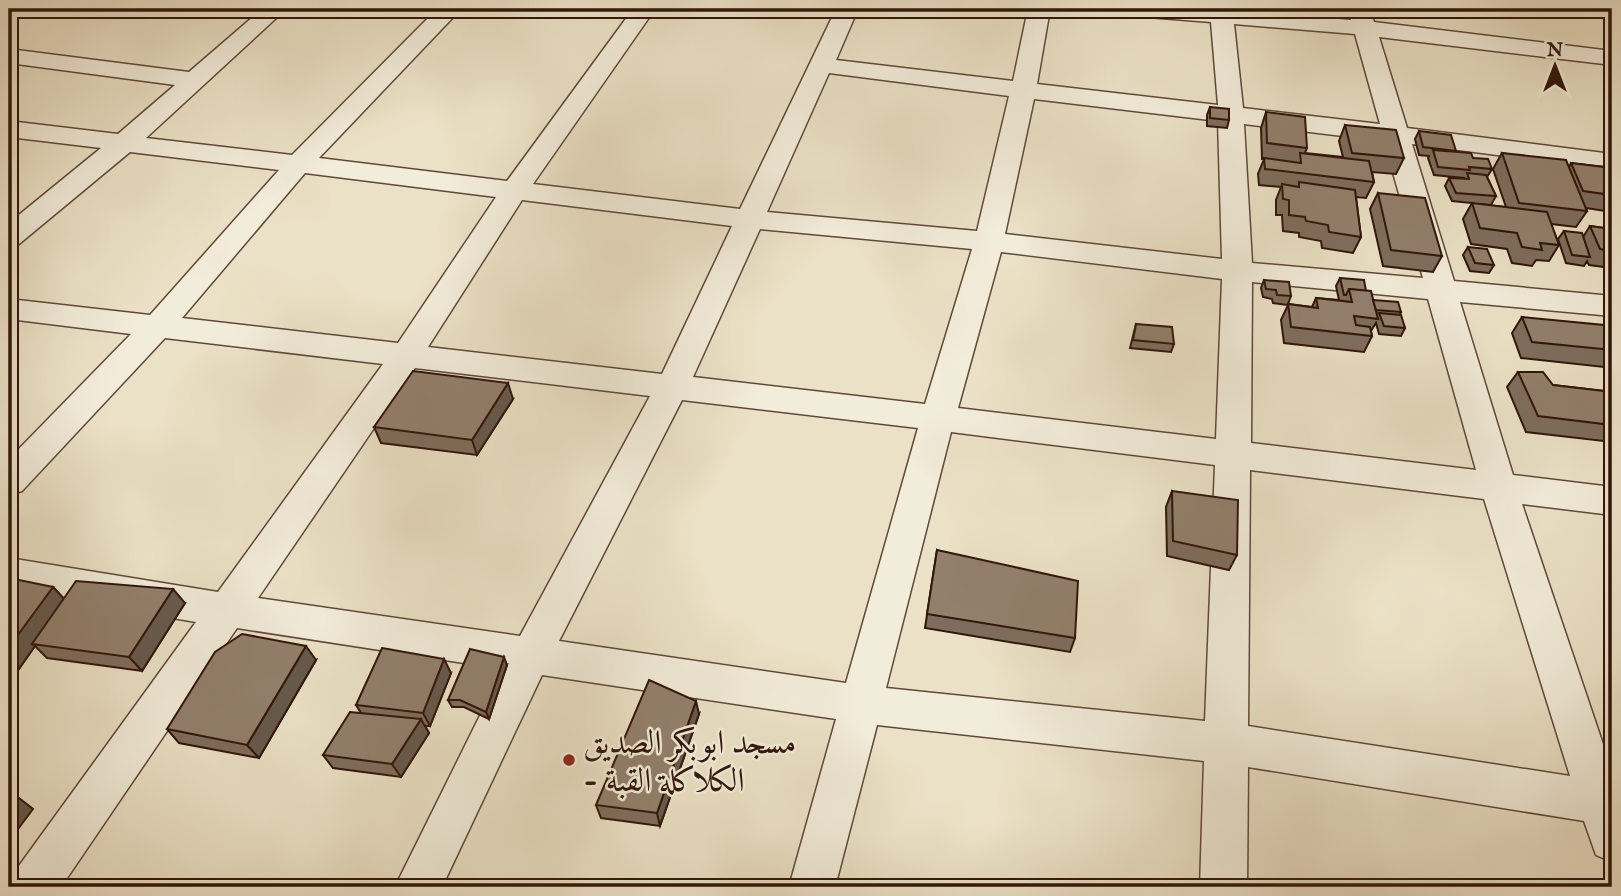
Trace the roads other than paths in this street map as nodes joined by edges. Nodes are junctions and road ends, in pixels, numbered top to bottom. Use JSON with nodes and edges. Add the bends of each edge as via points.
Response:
{"nodes":[{"id":1,"x":275,"y":9,"type":"edge"},
{"id":2,"x":450,"y":9,"type":"edge"},
{"id":3,"x":644,"y":9,"type":"edge"},
{"id":4,"x":848,"y":9,"type":"edge"},
{"id":5,"x":1039,"y":9,"type":"edge"},
{"id":6,"x":1135,"y":9,"type":"edge"},
{"id":7,"x":1222,"y":18,"type":"junction"},
{"id":8,"x":1362,"y":18,"type":"edge"},
{"id":9,"x":9,"y":56,"type":"edge"},
{"id":10,"x":1612,"y":58,"type":"edge"},
{"id":11,"x":821,"y":65,"type":"junction"},
{"id":12,"x":194,"y":80,"type":"junction"},
{"id":13,"x":1023,"y":91,"type":"junction"},
{"id":14,"x":1231,"y":113,"type":"junction"},
{"id":15,"x":9,"y":129,"type":"edge"},
{"id":16,"x":1394,"y":132,"type":"junction"},
{"id":17,"x":124,"y":143,"type":"junction"},
{"id":18,"x":1612,"y":162,"type":"edge"},
{"id":19,"x":297,"y":166,"type":"junction"},
{"id":20,"x":514,"y":191,"type":"junction"},
{"id":21,"x":751,"y":219,"type":"junction"},
{"id":22,"x":9,"y":238,"type":"edge"},
{"id":23,"x":989,"y":241,"type":"junction"},
{"id":24,"x":1237,"y":271,"type":"junction"},
{"id":25,"x":1442,"y":288,"type":"junction"},
{"id":26,"x":1612,"y":306,"type":"edge"},
{"id":27,"x":9,"y":309,"type":"edge"},
{"id":28,"x":158,"y":326,"type":"junction"},
{"id":29,"x":406,"y":356,"type":"junction"},
{"id":30,"x":671,"y":387,"type":"junction"},
{"id":31,"x":938,"y":418,"type":"junction"},
{"id":32,"x":1232,"y":455,"type":"junction"},
{"id":33,"x":9,"y":481,"type":"edge"},
{"id":34,"x":1499,"y":488,"type":"junction"},
{"id":35,"x":1612,"y":501,"type":"edge"},
{"id":36,"x":9,"y":575,"type":"edge"},
{"id":37,"x":228,"y":610,"type":"junction"},
{"id":38,"x":532,"y":653,"type":"junction"},
{"id":39,"x":861,"y":704,"type":"junction"},
{"id":40,"x":1224,"y":743,"type":"junction"},
{"id":41,"x":1609,"y":815,"type":"edge"},
{"id":42,"x":33,"y":887,"type":"edge"},
{"id":43,"x":418,"y":887,"type":"edge"},
{"id":44,"x":812,"y":887,"type":"edge"},
{"id":45,"x":1223,"y":887,"type":"edge"}],
"edges":[{"from":1,"to":12,"type":"street"},
{"from":2,"to":19,"type":"street"},
{"from":3,"to":20,"type":"street"},
{"from":4,"to":11,"type":"street"},
{"from":5,"to":13,"type":"street"},
{"from":6,"to":7,"type":"street"},
{"from":7,"to":8,"type":"street"},
{"from":7,"to":14,"type":"street"},
{"from":8,"to":10,"type":"street"},
{"from":8,"to":16,"type":"street"},
{"from":9,"to":12,"type":"street"},
{"from":11,"to":13,"type":"street"},
{"from":11,"to":21,"type":"street"},
{"from":12,"to":17,"type":"street"},
{"from":13,"to":14,"type":"street"},
{"from":13,"to":23,"type":"street"},
{"from":14,"to":16,"type":"street"},
{"from":14,"to":24,"type":"street"},
{"from":15,"to":17,"type":"street"},
{"from":16,"to":18,"type":"street"},
{"from":16,"to":25,"type":"street"},
{"from":17,"to":19,"type":"street"},
{"from":17,"to":22,"type":"street"},
{"from":19,"to":20,"type":"street"},
{"from":19,"to":28,"type":"street"},
{"from":20,"to":21,"type":"street"},
{"from":20,"to":29,"type":"street"},
{"from":21,"to":23,"type":"street"},
{"from":21,"to":30,"type":"street"},
{"from":23,"to":24,"type":"street"},
{"from":23,"to":31,"type":"street"},
{"from":24,"to":25,"type":"street"},
{"from":24,"to":32,"type":"street"},
{"from":25,"to":26,"type":"street"},
{"from":25,"to":34,"type":"street"},
{"from":27,"to":28,"type":"street"},
{"from":28,"to":29,"type":"street"},
{"from":28,"to":33,"type":"street"},
{"from":29,"to":30,"type":"street"},
{"from":29,"to":37,"type":"street"},
{"from":30,"to":31,"type":"street"},
{"from":30,"to":38,"type":"street"},
{"from":31,"to":32,"type":"street"},
{"from":31,"to":39,"type":"street"},
{"from":32,"to":34,"type":"street"},
{"from":32,"to":40,"type":"street"},
{"from":34,"to":35,"type":"street"},
{"from":34,"to":41,"type":"street"},
{"from":36,"to":37,"type":"street"},
{"from":37,"to":38,"type":"street"},
{"from":37,"to":42,"type":"street"},
{"from":38,"to":39,"type":"street"},
{"from":38,"to":43,"type":"street"},
{"from":39,"to":40,"type":"street"},
{"from":39,"to":44,"type":"street"},
{"from":40,"to":41,"type":"street"},
{"from":40,"to":45,"type":"street"}]}
